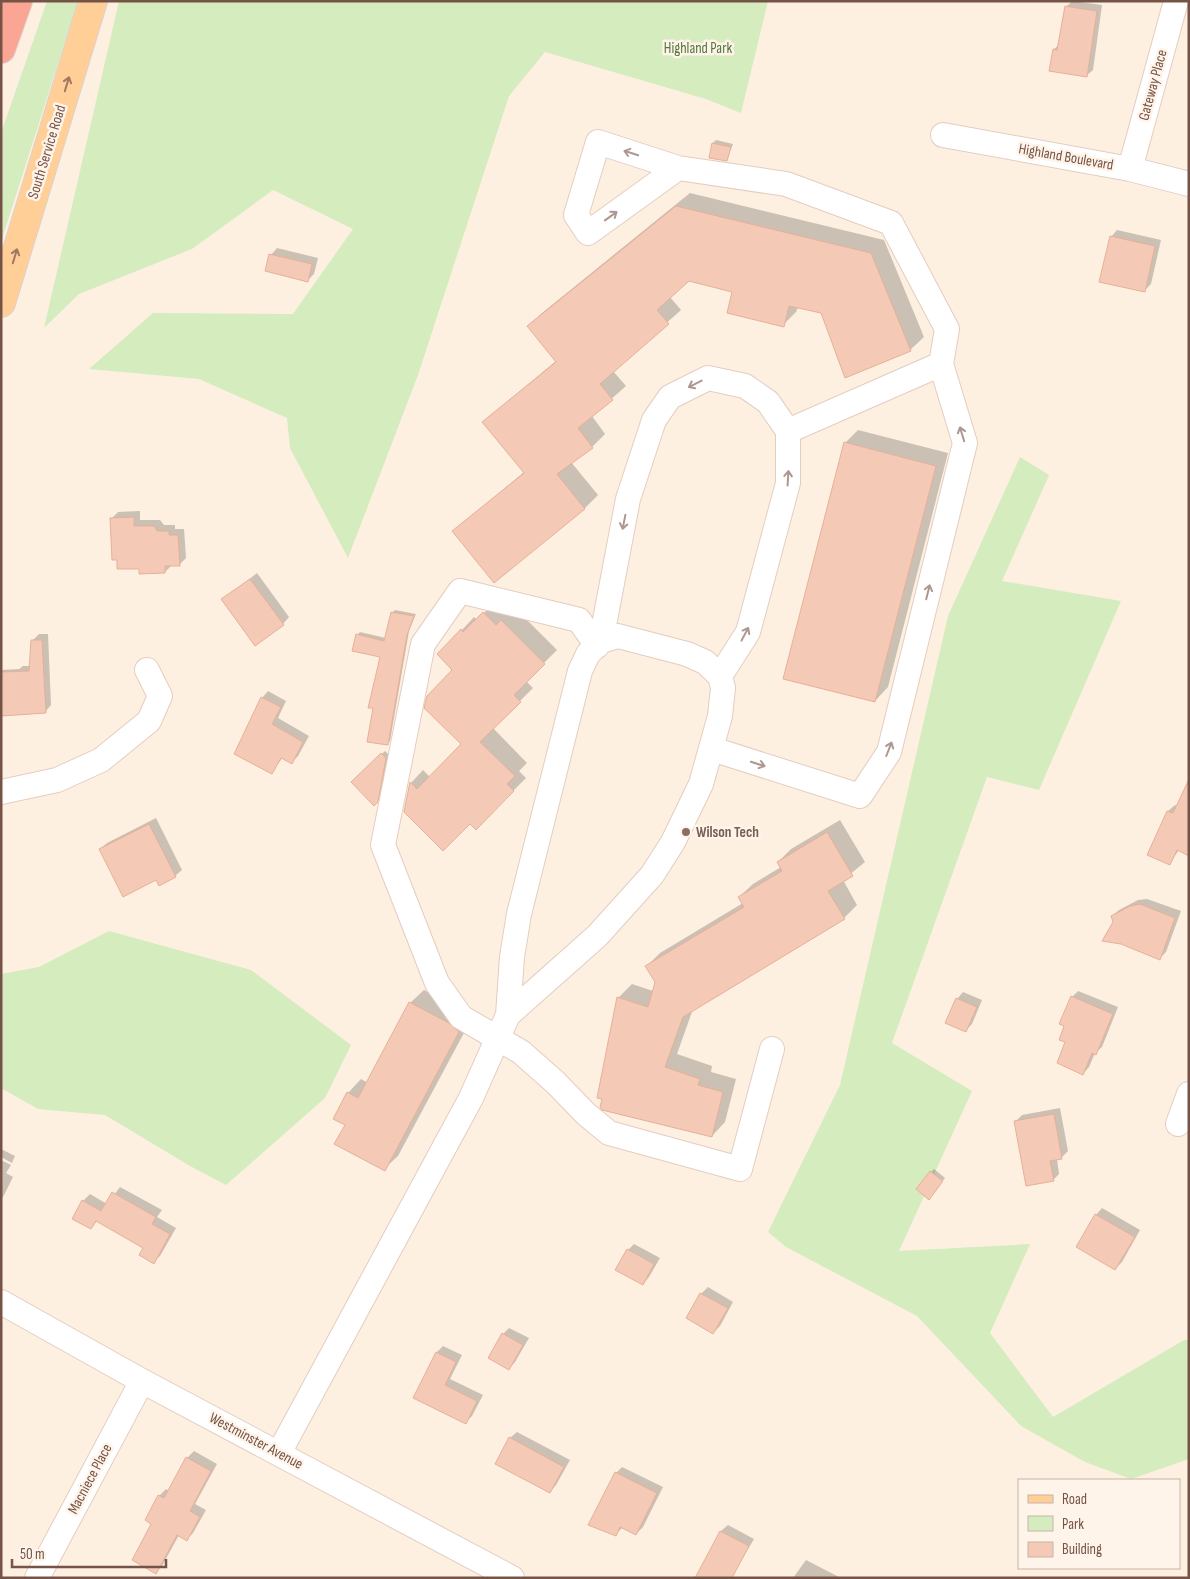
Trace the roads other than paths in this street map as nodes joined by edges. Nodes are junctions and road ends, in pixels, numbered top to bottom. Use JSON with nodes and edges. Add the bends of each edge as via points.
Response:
{"nodes":[{"id":1,"x":18,"y":1,"type":"edge"},
{"id":2,"x":93,"y":1,"type":"edge"},
{"id":3,"x":1176,"y":1,"type":"edge"},
{"id":4,"x":1,"y":49,"type":"edge"},
{"id":5,"x":943,"y":135,"type":"dead end"},
{"id":6,"x":678,"y":168,"type":"dead end"},
{"id":7,"x":1130,"y":169,"type":"junction"},
{"id":8,"x":1189,"y":184,"type":"edge"},
{"id":9,"x":1,"y":303,"type":"edge"},
{"id":10,"x":941,"y":364,"type":"junction"},
{"id":11,"x":788,"y":431,"type":"junction"},
{"id":12,"x":599,"y":643,"type":"junction"},
{"id":13,"x":146,"y":670,"type":"dead end"},
{"id":14,"x":720,"y":676,"type":"junction"},
{"id":15,"x":712,"y":749,"type":"junction"},
{"id":16,"x":1,"y":792,"type":"edge"},
{"id":17,"x":508,"y":1016,"type":"junction"},
{"id":18,"x":497,"y":1040,"type":"junction"},
{"id":19,"x":772,"y":1049,"type":"dead end"},
{"id":20,"x":1189,"y":1094,"type":"edge"},
{"id":21,"x":1178,"y":1124,"type":"dead end"},
{"id":22,"x":1,"y":1302,"type":"edge"},
{"id":23,"x":142,"y":1381,"type":"junction"},
{"id":24,"x":279,"y":1454,"type":"junction"},
{"id":25,"x":37,"y":1578,"type":"edge"},
{"id":26,"x":512,"y":1578,"type":"edge"}],
"edges":[{"from":1,"to":4,"type":"highway"},
{"from":9,"to":2,"type":"main road","name":"South Service Road","one_way":true},
{"from":3,"to":7,"type":"street","name":"Gateway Place"},
{"from":5,"to":7,"type":"street","name":"Highland Boulevard"},
{"from":6,"to":10,"type":"street","via":[[786,184],[891,223],[947,328]]},
{"from":7,"to":8,"type":"street","name":"Highland Boulevard"},
{"from":10,"to":11,"type":"street"},
{"from":15,"to":10,"type":"street","one_way":true,"via":[[860,796],[889,752],[965,442]]},
{"from":11,"to":12,"type":"street","one_way":true,"via":[[768,402],[745,386],[708,378],[670,397],[654,420],[628,499]]},
{"from":14,"to":11,"type":"street","one_way":true,"via":[[748,632],[788,482]]},
{"from":12,"to":14,"type":"street","via":[[618,636],[686,654],[705,662]]},
{"from":12,"to":17,"type":"street","via":[[588,654],[580,671],[519,914]]},
{"from":12,"to":18,"type":"street","via":[[579,620],[460,591],[424,644],[383,845],[437,983],[461,1017]]},
{"from":13,"to":16,"type":"street","via":[[160,696],[149,721],[101,760],[57,780]]},
{"from":14,"to":15,"type":"street","via":[[723,688],[720,716]]},
{"from":15,"to":17,"type":"street","via":[[701,784],[674,842],[652,875],[597,936]]},
{"from":17,"to":18,"type":"street"},
{"from":18,"to":19,"type":"street","via":[[521,1052],[609,1133],[740,1169]]},
{"from":18,"to":24,"type":"street","via":[[471,1098]]},
{"from":20,"to":21,"type":"street"},
{"from":22,"to":23,"type":"street","name":"Westminster Avenue"},
{"from":23,"to":24,"type":"street","name":"Westminster Avenue"},
{"from":23,"to":25,"type":"street","name":"Macniece Place"},
{"from":24,"to":26,"type":"street","name":"Westminster Avenue"}]}
